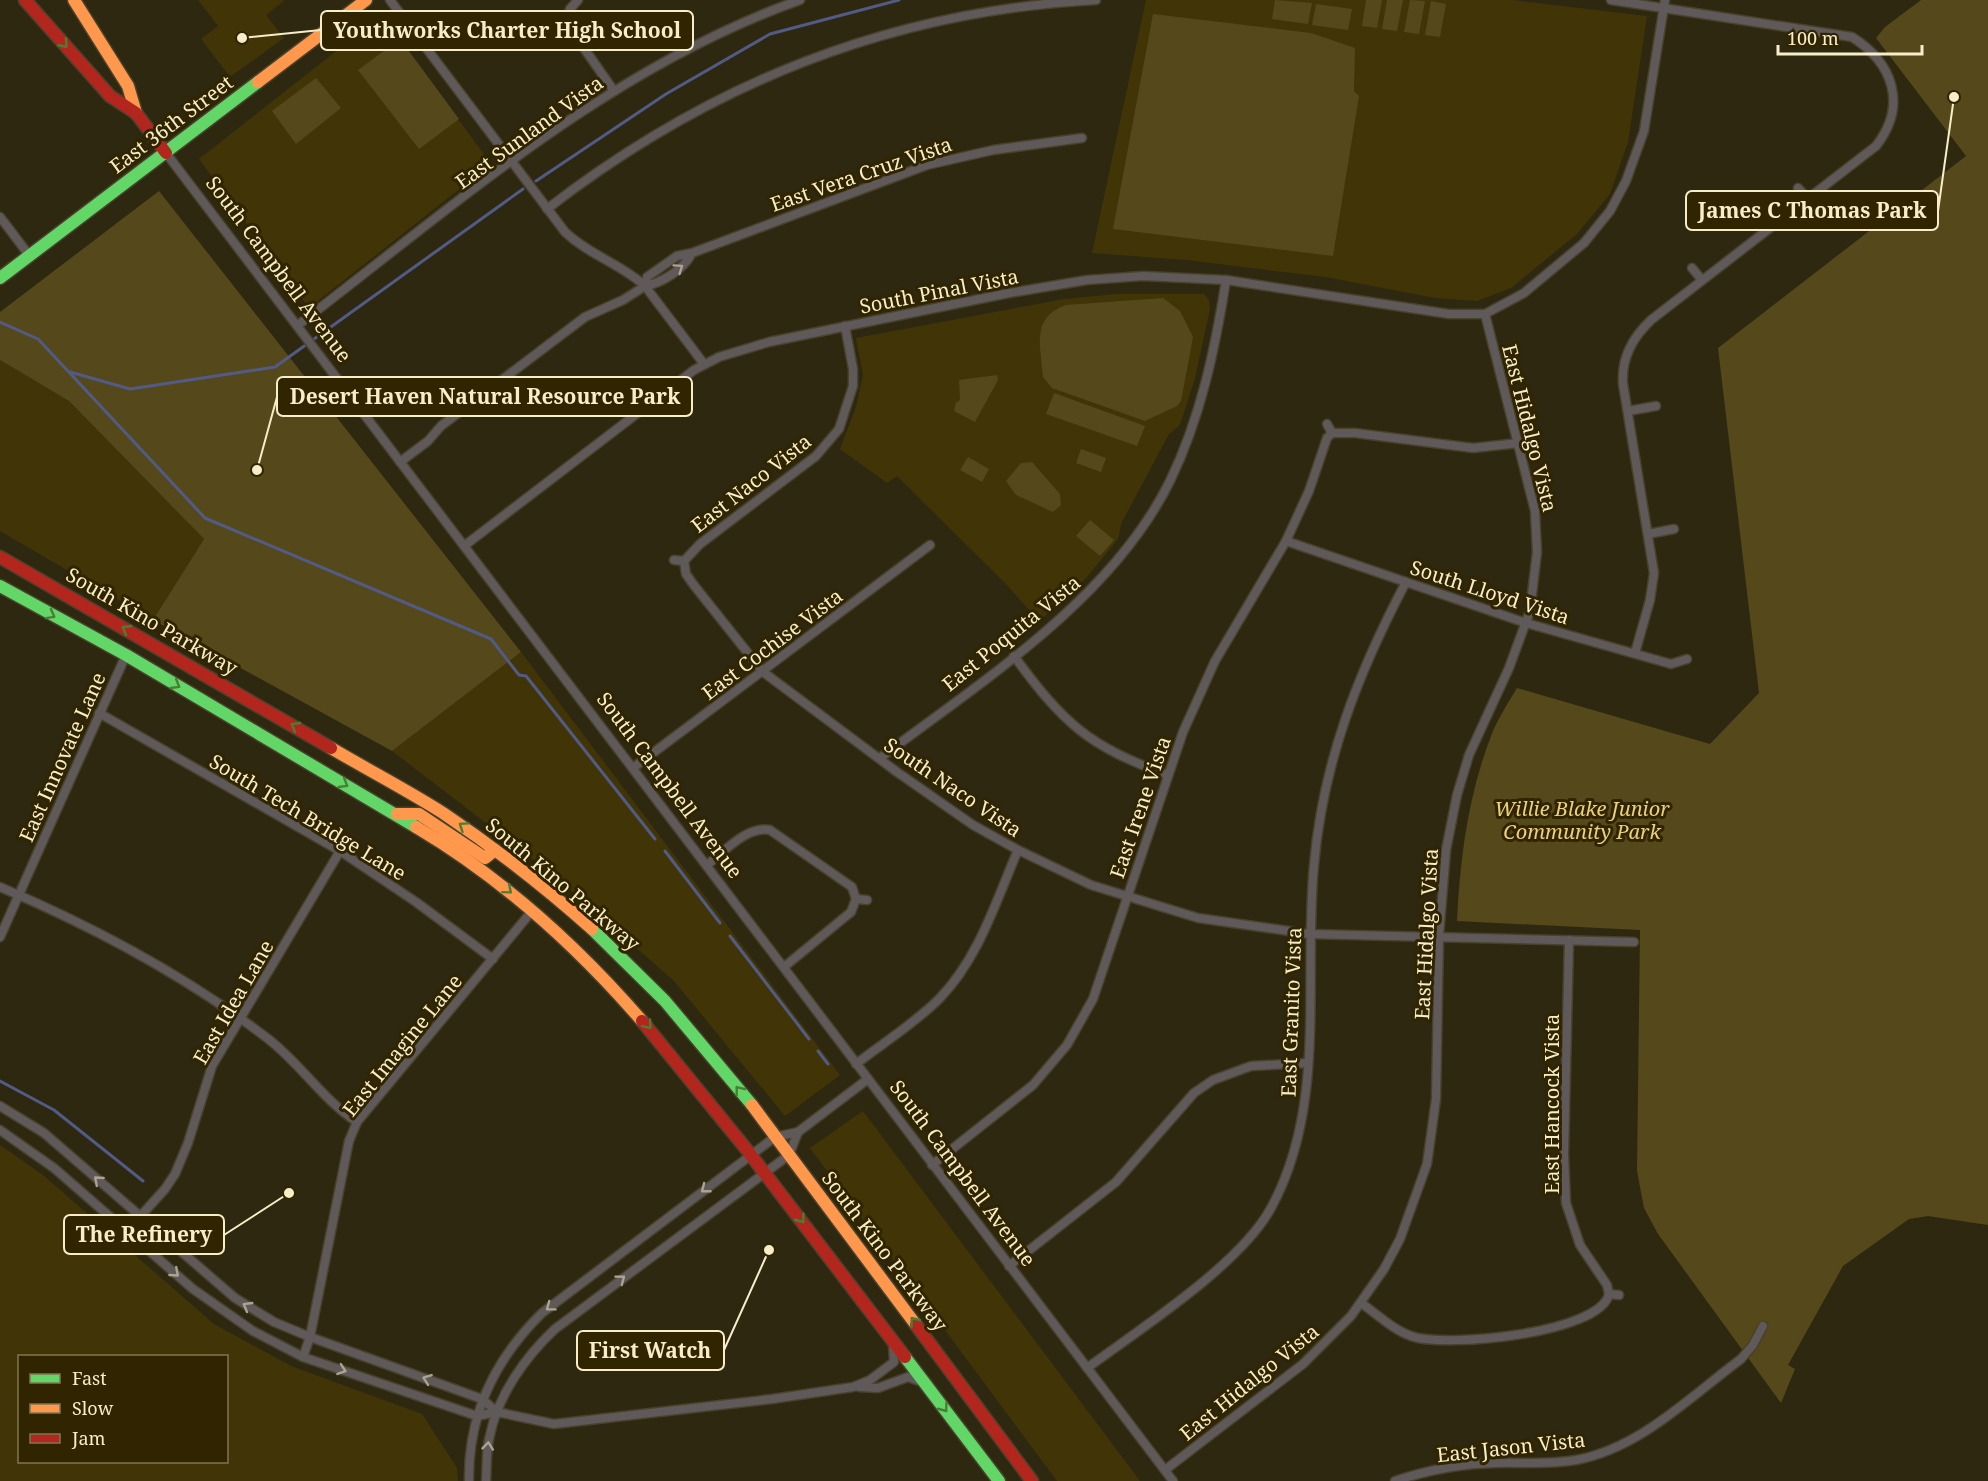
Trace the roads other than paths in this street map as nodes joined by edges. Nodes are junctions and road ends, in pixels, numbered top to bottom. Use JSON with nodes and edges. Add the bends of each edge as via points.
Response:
{"nodes":[{"id":1,"x":25,"y":0,"type":"edge"},
{"id":2,"x":74,"y":0,"type":"edge"},
{"id":3,"x":366,"y":0,"type":"edge"},
{"id":4,"x":390,"y":0,"type":"edge"},
{"id":5,"x":578,"y":0,"type":"edge"},
{"id":6,"x":800,"y":0,"type":"edge"},
{"id":7,"x":1096,"y":0,"type":"edge"},
{"id":8,"x":1611,"y":0,"type":"edge"},
{"id":9,"x":1664,"y":3,"type":"edge"},
{"id":10,"x":614,"y":91,"type":"junction"},
{"id":11,"x":136,"y":113,"type":"junction"},
{"id":12,"x":1082,"y":138,"type":"dead end"},
{"id":13,"x":166,"y":153,"type":"junction"},
{"id":14,"x":513,"y":161,"type":"junction"},
{"id":15,"x":1798,"y":188,"type":"dead end"},
{"id":16,"x":1808,"y":199,"type":"junction"},
{"id":17,"x":547,"y":208,"type":"junction"},
{"id":18,"x":0,"y":217,"type":"edge"},
{"id":19,"x":29,"y":255,"type":"junction"},
{"id":20,"x":1692,"y":268,"type":"dead end"},
{"id":21,"x":0,"y":278,"type":"edge"},
{"id":22,"x":1226,"y":280,"type":"junction"},
{"id":23,"x":1702,"y":280,"type":"junction"},
{"id":24,"x":645,"y":286,"type":"junction"},
{"id":25,"x":1485,"y":314,"type":"junction"},
{"id":26,"x":298,"y":325,"type":"junction"},
{"id":27,"x":845,"y":326,"type":"junction"},
{"id":28,"x":705,"y":364,"type":"junction"},
{"id":29,"x":1656,"y":406,"type":"dead end"},
{"id":30,"x":1628,"y":411,"type":"junction"},
{"id":31,"x":1327,"y":424,"type":"dead end"},
{"id":32,"x":1332,"y":433,"type":"junction"},
{"id":33,"x":1519,"y":443,"type":"junction"},
{"id":34,"x":400,"y":462,"type":"junction"},
{"id":35,"x":1674,"y":529,"type":"dead end"},
{"id":36,"x":1648,"y":534,"type":"junction"},
{"id":37,"x":1286,"y":542,"type":"junction"},
{"id":38,"x":930,"y":545,"type":"dead end"},
{"id":39,"x":464,"y":546,"type":"junction"},
{"id":40,"x":0,"y":556,"type":"edge"},
{"id":41,"x":674,"y":560,"type":"dead end"},
{"id":42,"x":684,"y":561,"type":"junction"},
{"id":43,"x":1406,"y":582,"type":"junction"},
{"id":44,"x":0,"y":586,"type":"edge"},
{"id":45,"x":1526,"y":623,"type":"junction"},
{"id":46,"x":1635,"y":653,"type":"junction"},
{"id":47,"x":126,"y":655,"type":"junction"},
{"id":48,"x":1014,"y":656,"type":"junction"},
{"id":49,"x":1687,"y":659,"type":"dead end"},
{"id":50,"x":763,"y":672,"type":"junction"},
{"id":51,"x":99,"y":713,"type":"junction"},
{"id":52,"x":880,"y":758,"type":"junction"},
{"id":53,"x":633,"y":768,"type":"junction"},
{"id":54,"x":1168,"y":776,"type":"junction"},
{"id":55,"x":395,"y":814,"type":"junction"},
{"id":56,"x":495,"y":850,"type":"junction"},
{"id":57,"x":1018,"y":850,"type":"junction"},
{"id":58,"x":340,"y":852,"type":"junction"},
{"id":59,"x":707,"y":865,"type":"junction"},
{"id":60,"x":0,"y":887,"type":"edge"},
{"id":61,"x":18,"y":895,"type":"junction"},
{"id":62,"x":1126,"y":897,"type":"junction"},
{"id":63,"x":856,"y":899,"type":"junction"},
{"id":64,"x":867,"y":900,"type":"dead end"},
{"id":65,"x":532,"y":910,"type":"junction"},
{"id":66,"x":1310,"y":934,"type":"junction"},
{"id":67,"x":1440,"y":936,"type":"junction"},
{"id":68,"x":0,"y":937,"type":"edge"},
{"id":69,"x":1569,"y":940,"type":"junction"},
{"id":70,"x":1634,"y":942,"type":"dead end"},
{"id":71,"x":493,"y":959,"type":"junction"},
{"id":72,"x":784,"y":967,"type":"junction"},
{"id":73,"x":241,"y":1019,"type":"junction"},
{"id":74,"x":1307,"y":1063,"type":"junction"},
{"id":75,"x":856,"y":1064,"type":"junction"},
{"id":76,"x":868,"y":1079,"type":"junction"},
{"id":77,"x":0,"y":1106,"type":"edge"},
{"id":78,"x":357,"y":1122,"type":"junction"},
{"id":79,"x":0,"y":1130,"type":"edge"},
{"id":80,"x":798,"y":1132,"type":"junction"},
{"id":81,"x":775,"y":1137,"type":"junction"},
{"id":82,"x":752,"y":1154,"type":"junction"},
{"id":83,"x":789,"y":1155,"type":"junction"},
{"id":84,"x":932,"y":1165,"type":"junction"},
{"id":85,"x":766,"y":1172,"type":"junction"},
{"id":86,"x":140,"y":1217,"type":"junction"},
{"id":87,"x":127,"y":1231,"type":"junction"},
{"id":88,"x":1009,"y":1266,"type":"junction"},
{"id":89,"x":1361,"y":1303,"type":"junction"},
{"id":90,"x":1763,"y":1326,"type":"dead end"},
{"id":91,"x":310,"y":1337,"type":"junction"},
{"id":92,"x":892,"y":1340,"type":"junction"},
{"id":93,"x":303,"y":1357,"type":"junction"},
{"id":94,"x":1087,"y":1368,"type":"junction"},
{"id":95,"x":925,"y":1383,"type":"junction"},
{"id":96,"x":853,"y":1387,"type":"junction"},
{"id":97,"x":482,"y":1399,"type":"junction"},
{"id":98,"x":497,"y":1412,"type":"junction"},
{"id":99,"x":477,"y":1416,"type":"junction"},
{"id":100,"x":1017,"y":1461,"type":"junction"},
{"id":101,"x":1165,"y":1470,"type":"junction"},
{"id":102,"x":998,"y":1479,"type":"edge"},
{"id":103,"x":469,"y":1481,"type":"edge"},
{"id":104,"x":486,"y":1481,"type":"edge"},
{"id":105,"x":1032,"y":1481,"type":"edge"},
{"id":106,"x":1173,"y":1481,"type":"edge"},
{"id":107,"x":1395,"y":1481,"type":"edge"}],
"edges":[{"from":1,"to":11,"type":"main road","name":"South Campbell Avenue","one_way":true,"via":[[110,96]]},
{"from":2,"to":11,"type":"main road","name":"South Campbell Avenue","via":[[128,87]]},
{"from":3,"to":13,"type":"main road","name":"East 36th Street"},
{"from":4,"to":14,"type":"street"},
{"from":5,"to":10,"type":"street","via":[[567,17],[571,33]]},
{"from":6,"to":10,"type":"street","name":"East Sunland Vista","via":[[700,44]]},
{"from":7,"to":17,"type":"street","via":[[998,8],[926,23],[824,54],[710,102],[609,163]]},
{"from":8,"to":9,"type":"street"},
{"from":9,"to":16,"type":"street","via":[[1852,37],[1881,62],[1893,94],[1891,120],[1876,146]]},
{"from":9,"to":25,"type":"street","via":[[1644,131],[1619,197],[1596,230],[1567,258],[1524,293]]},
{"from":10,"to":14,"type":"street","name":"East Sunland Vista"},
{"from":11,"to":13,"type":"main road","name":"South Campbell Avenue"},
{"from":12,"to":24,"type":"street","name":"East Vera Cruz Vista","via":[[993,150],[927,165],[677,256],[647,277]]},
{"from":13,"to":19,"type":"main road","name":"East 36th Street"},
{"from":13,"to":26,"type":"street","name":"South Campbell Avenue"},
{"from":14,"to":17,"type":"street"},
{"from":14,"to":26,"type":"street","name":"East Sunland Vista"},
{"from":15,"to":16,"type":"street"},
{"from":16,"to":23,"type":"street"},
{"from":17,"to":24,"type":"street","via":[[578,245]]},
{"from":18,"to":19,"type":"street"},
{"from":19,"to":21,"type":"main road","name":"East 36th Street"},
{"from":20,"to":23,"type":"street"},
{"from":22,"to":25,"type":"street","name":"South Pinal Vista","via":[[1449,314]]},
{"from":22,"to":27,"type":"street","name":"South Pinal Vista","via":[[1143,276],[1087,280]]},
{"from":22,"to":48,"type":"street","name":"East Poquita Vista","via":[[1211,369],[1170,481],[1110,568],[1056,623]]},
{"from":23,"to":30,"type":"street","via":[[1636,336],[1622,372]]},
{"from":24,"to":28,"type":"street"},
{"from":24,"to":34,"type":"street","name":"East Vera Cruz Vista","via":[[585,317],[441,426]]},
{"from":25,"to":33,"type":"street","name":"East Hidalgo Vista"},
{"from":26,"to":34,"type":"street","name":"South Campbell Avenue"},
{"from":27,"to":28,"type":"street","name":"South Pinal Vista","via":[[769,342]]},
{"from":27,"to":42,"type":"street","name":"East Naco Vista","via":[[853,386],[848,409],[829,444],[700,544]]},
{"from":28,"to":39,"type":"street","name":"South Pinal Vista"},
{"from":29,"to":30,"type":"street"},
{"from":30,"to":36,"type":"street"},
{"from":31,"to":32,"type":"street"},
{"from":32,"to":33,"type":"street","via":[[1473,448]]},
{"from":32,"to":37,"type":"street","name":"East Irene Vista"},
{"from":33,"to":45,"type":"street","name":"East Hidalgo Vista","via":[[1537,530],[1533,593]]},
{"from":34,"to":39,"type":"street","name":"South Campbell Avenue"},
{"from":35,"to":36,"type":"street"},
{"from":36,"to":46,"type":"street","via":[[1654,573]]},
{"from":37,"to":43,"type":"street","name":"South Lloyd Vista"},
{"from":37,"to":54,"type":"street","name":"East Irene Vista","via":[[1215,662]]},
{"from":38,"to":50,"type":"street","name":"East Cochise Vista"},
{"from":39,"to":53,"type":"street","name":"South Campbell Avenue"},
{"from":56,"to":40,"type":"main road","name":"South Kino Parkway","one_way":true,"via":[[408,792]]},
{"from":41,"to":42,"type":"street"},
{"from":42,"to":50,"type":"street","name":"South Naco Vista","via":[[693,584]]},
{"from":43,"to":45,"type":"street","name":"South Lloyd Vista"},
{"from":43,"to":66,"type":"street","name":"East Granito Vista","via":[[1364,665],[1331,765],[1315,851]]},
{"from":44,"to":47,"type":"main road","name":"South Kino Parkway","one_way":true},
{"from":45,"to":46,"type":"street","name":"South Lloyd Vista"},
{"from":45,"to":67,"type":"street","name":"East Hidalgo Vista","via":[[1480,728],[1456,795],[1442,879]]},
{"from":46,"to":49,"type":"street","name":"South Lloyd Vista","via":[[1671,664]]},
{"from":47,"to":51,"type":"street","name":"East Innovate Lane"},
{"from":47,"to":55,"type":"main road","name":"South Kino Parkway","one_way":true},
{"from":48,"to":52,"type":"street","name":"East Poquita Vista"},
{"from":48,"to":54,"type":"street","via":[[1072,726],[1111,752]]},
{"from":50,"to":52,"type":"street","name":"South Naco Vista"},
{"from":50,"to":53,"type":"street","name":"East Cochise Vista"},
{"from":51,"to":58,"type":"street","name":"South Tech Bridge Lane"},
{"from":51,"to":61,"type":"street","name":"East Innovate Lane"},
{"from":52,"to":57,"type":"street","name":"South Naco Vista","via":[[973,825]]},
{"from":53,"to":59,"type":"street","name":"South Campbell Avenue"},
{"from":54,"to":62,"type":"street","name":"East Irene Vista"},
{"from":55,"to":56,"type":"main road","via":[[419,814],[484,858]]},
{"from":55,"to":65,"type":"main road","name":"South Kino Parkway","one_way":true,"via":[[470,861]]},
{"from":81,"to":56,"type":"main road","name":"South Kino Parkway","one_way":true,"via":[[694,1033],[654,990],[571,911]]},
{"from":57,"to":62,"type":"street","name":"South Naco Vista"},
{"from":57,"to":75,"type":"street","via":[[963,970],[938,1000]]},
{"from":58,"to":71,"type":"street","name":"South Tech Bridge Lane"},
{"from":58,"to":73,"type":"street","name":"East Idea Lane"},
{"from":59,"to":63,"type":"street","via":[[750,832],[770,830],[847,883]]},
{"from":59,"to":72,"type":"street","name":"South Campbell Avenue"},
{"from":60,"to":61,"type":"street"},
{"from":61,"to":68,"type":"street","name":"East Innovate Lane"},
{"from":61,"to":73,"type":"street","via":[[89,928]]},
{"from":62,"to":66,"type":"street","name":"South Naco Vista","via":[[1198,918]]},
{"from":62,"to":84,"type":"street","name":"East Irene Vista","via":[[1093,999],[1063,1050],[1025,1092]]},
{"from":63,"to":64,"type":"street"},
{"from":63,"to":72,"type":"street","via":[[846,917]]},
{"from":65,"to":71,"type":"street","name":"East Imagine Lane"},
{"from":65,"to":82,"type":"main road","name":"South Kino Parkway","one_way":true,"via":[[636,1011]]},
{"from":66,"to":67,"type":"street","name":"South Naco Vista"},
{"from":66,"to":74,"type":"street","name":"East Granito Vista"},
{"from":67,"to":69,"type":"street","name":"South Naco Vista"},
{"from":67,"to":89,"type":"street","name":"East Hidalgo Vista","via":[[1436,1100],[1427,1164],[1400,1239]]},
{"from":69,"to":70,"type":"street","name":"South Naco Vista"},
{"from":69,"to":89,"type":"street","name":"East Hancock Vista","via":[[1566,1203],[1580,1245],[1614,1294],[1593,1312],[1552,1330],[1438,1341],[1400,1332]]},
{"from":71,"to":78,"type":"street","name":"East Imagine Lane"},
{"from":72,"to":75,"type":"street","name":"South Campbell Avenue"},
{"from":73,"to":78,"type":"street","via":[[270,1040],[332,1104]]},
{"from":73,"to":86,"type":"street","name":"East Idea Lane","via":[[212,1066],[175,1173]]},
{"from":74,"to":88,"type":"street","via":[[1251,1066],[1213,1080],[1194,1093],[1116,1182]]},
{"from":74,"to":94,"type":"street","name":"East Granito Vista","via":[[1304,1118],[1290,1168],[1270,1210],[1239,1250]]},
{"from":75,"to":76,"type":"street","name":"South Campbell Avenue"},
{"from":76,"to":80,"type":"street"},
{"from":76,"to":84,"type":"street","name":"South Campbell Avenue"},
{"from":86,"to":77,"type":"street","one_way":true,"via":[[44,1133]]},
{"from":78,"to":91,"type":"street","name":"East Imagine Lane","via":[[349,1141]]},
{"from":79,"to":87,"type":"street","via":[[54,1168]]},
{"from":80,"to":81,"type":"street"},
{"from":80,"to":83,"type":"street"},
{"from":81,"to":82,"type":"street"},
{"from":81,"to":83,"type":"main road","name":"South Kino Parkway"},
{"from":82,"to":85,"type":"main road","name":"South Kino Parkway"},
{"from":82,"to":97,"type":"street","one_way":true,"via":[[542,1313],[511,1347]]},
{"from":83,"to":85,"type":"street"},
{"from":100,"to":83,"type":"main road","name":"South Kino Parkway","one_way":true},
{"from":84,"to":88,"type":"street","name":"South Campbell Avenue"},
{"from":85,"to":92,"type":"main road","name":"South Kino Parkway","one_way":true},
{"from":98,"to":85,"type":"street","one_way":true,"via":[[527,1359],[555,1329]]},
{"from":86,"to":87,"type":"street","name":"East Idea Lane"},
{"from":91,"to":86,"type":"street","one_way":true,"via":[[274,1322],[235,1298]]},
{"from":87,"to":93,"type":"street","one_way":true,"via":[[219,1309]]},
{"from":88,"to":94,"type":"street","name":"South Campbell Avenue"},
{"from":89,"to":101,"type":"street","name":"East Hidalgo Vista","via":[[1303,1364]]},
{"from":90,"to":107,"type":"street","name":"East Jason Vista","via":[[1741,1359],[1649,1429],[1610,1450],[1561,1463],[1450,1467]]},
{"from":91,"to":93,"type":"street","name":"East Imagine Lane"},
{"from":97,"to":91,"type":"street","one_way":true},
{"from":92,"to":95,"type":"main road","name":"South Kino Parkway"},
{"from":92,"to":96,"type":"street","via":[[894,1362]]},
{"from":93,"to":99,"type":"street","one_way":true},
{"from":94,"to":101,"type":"street","name":"South Campbell Avenue"},
{"from":95,"to":96,"type":"street","via":[[908,1377],[878,1388]]},
{"from":95,"to":102,"type":"main road","name":"South Kino Parkway","one_way":true},
{"from":96,"to":98,"type":"street","via":[[554,1424]]},
{"from":97,"to":98,"type":"street"},
{"from":97,"to":99,"type":"street"},
{"from":98,"to":99,"type":"street"},
{"from":104,"to":98,"type":"street","one_way":true,"via":[[490,1434]]},
{"from":99,"to":103,"type":"street","via":[[469,1456]]},
{"from":100,"to":102,"type":"main road"},
{"from":100,"to":105,"type":"main road","name":"South Kino Parkway"},
{"from":101,"to":106,"type":"street","name":"South Campbell Avenue"}]}
